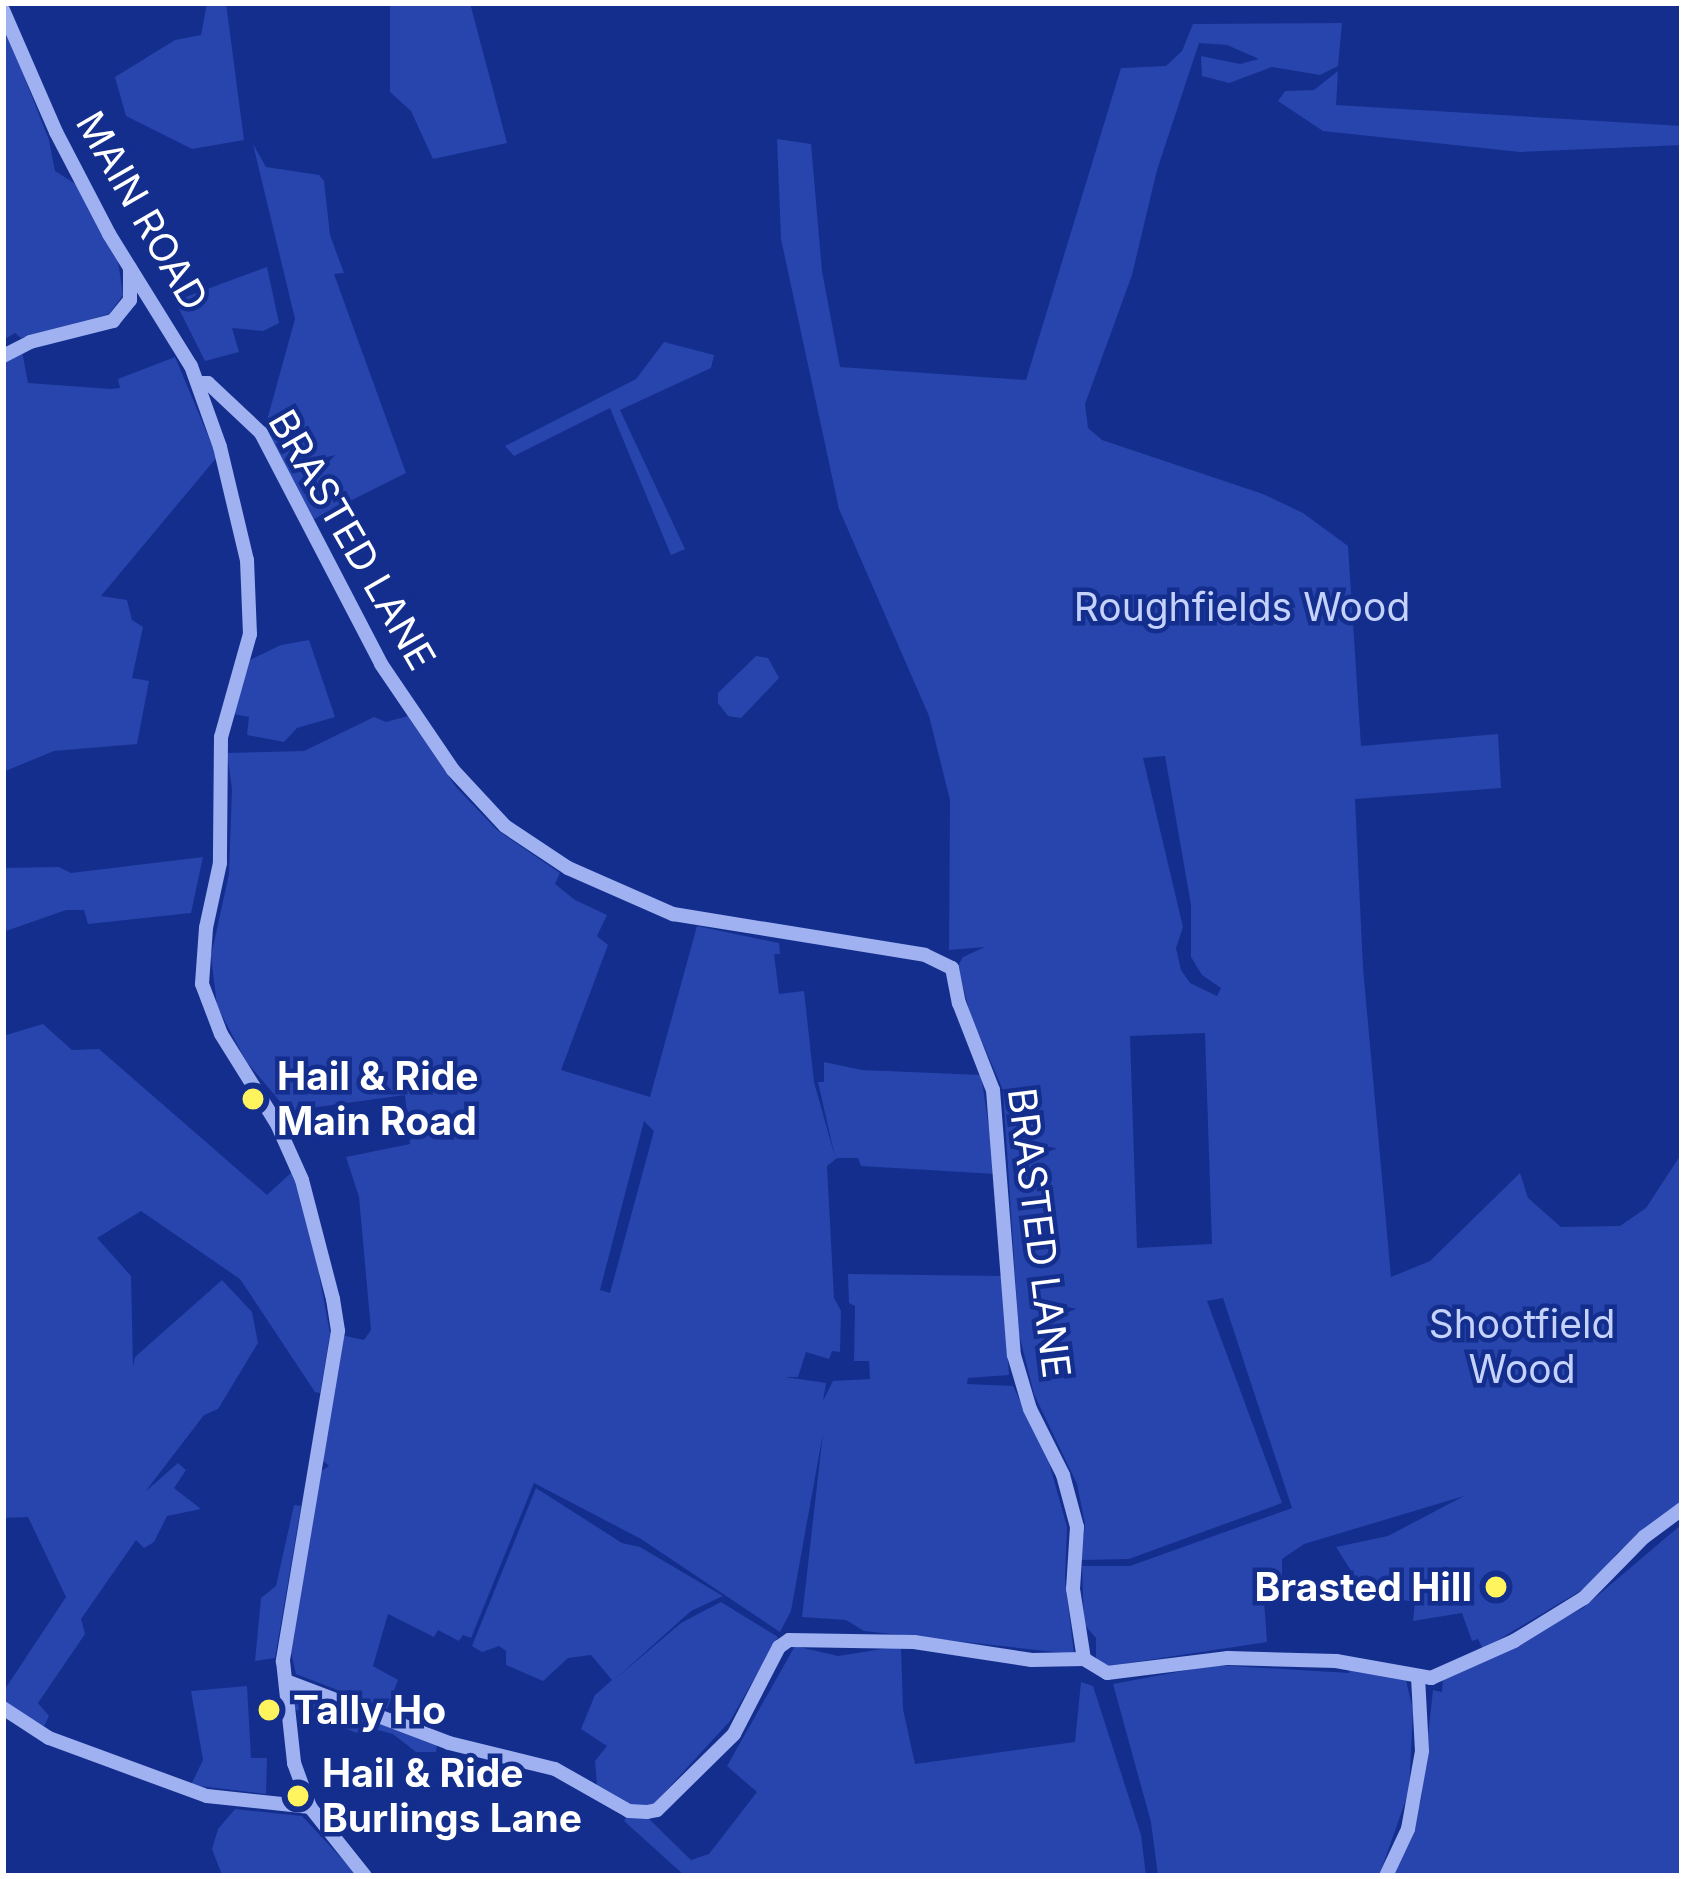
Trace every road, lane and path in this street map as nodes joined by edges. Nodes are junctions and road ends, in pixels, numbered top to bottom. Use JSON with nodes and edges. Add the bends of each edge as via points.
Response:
{"nodes":[{"id":1,"x":3,"y":10,"type":"edge"},
{"id":2,"x":130,"y":267,"type":"junction"},
{"id":3,"x":3,"y":356,"type":"edge"},
{"id":4,"x":199,"y":383,"type":"junction"},
{"id":5,"x":1682,"y":1509,"type":"edge"},
{"id":6,"x":1084,"y":1659,"type":"junction"},
{"id":7,"x":1418,"y":1677,"type":"junction"},
{"id":8,"x":286,"y":1681,"type":"junction"},
{"id":9,"x":3,"y":1708,"type":"edge"},
{"id":10,"x":310,"y":1808,"type":"junction"},
{"id":11,"x":364,"y":1876,"type":"edge"},
{"id":12,"x":1386,"y":1876,"type":"edge"}],
"edges":[{"from":1,"to":2,"type":"street","name":"MAIN ROAD","via":[[56,133]]},
{"from":2,"to":3,"type":"street","via":[[130,300],[113,321]]},
{"from":2,"to":4,"type":"street","name":"MAIN ROAD"},
{"from":4,"to":6,"type":"street","name":"BRASTED LANE","via":[[261,433],[381,664],[453,770],[505,826],[568,868],[673,914],[908,952],[952,968],[993,1090],[1014,1355],[1077,1527],[1073,1589]]},
{"from":4,"to":8,"type":"street","name":"MAIN ROAD","via":[[247,560],[250,634],[221,737],[220,863],[202,984],[302,1180],[338,1331],[283,1643]]},
{"from":5,"to":7,"type":"street","via":[[1566,1609],[1447,1673]]},
{"from":6,"to":7,"type":"street","via":[[1107,1673],[1228,1658],[1336,1661]]},
{"from":6,"to":8,"type":"street","via":[[1032,1660],[914,1642],[789,1640],[734,1733],[647,1812],[629,1811],[555,1768],[449,1743]]},
{"from":7,"to":12,"type":"street","via":[[1422,1751],[1408,1829]]},
{"from":8,"to":10,"type":"street","name":"MAIN ROAD","via":[[294,1763]]},
{"from":9,"to":10,"type":"street","via":[[68,1746],[207,1796]]},
{"from":10,"to":11,"type":"street"}]}
